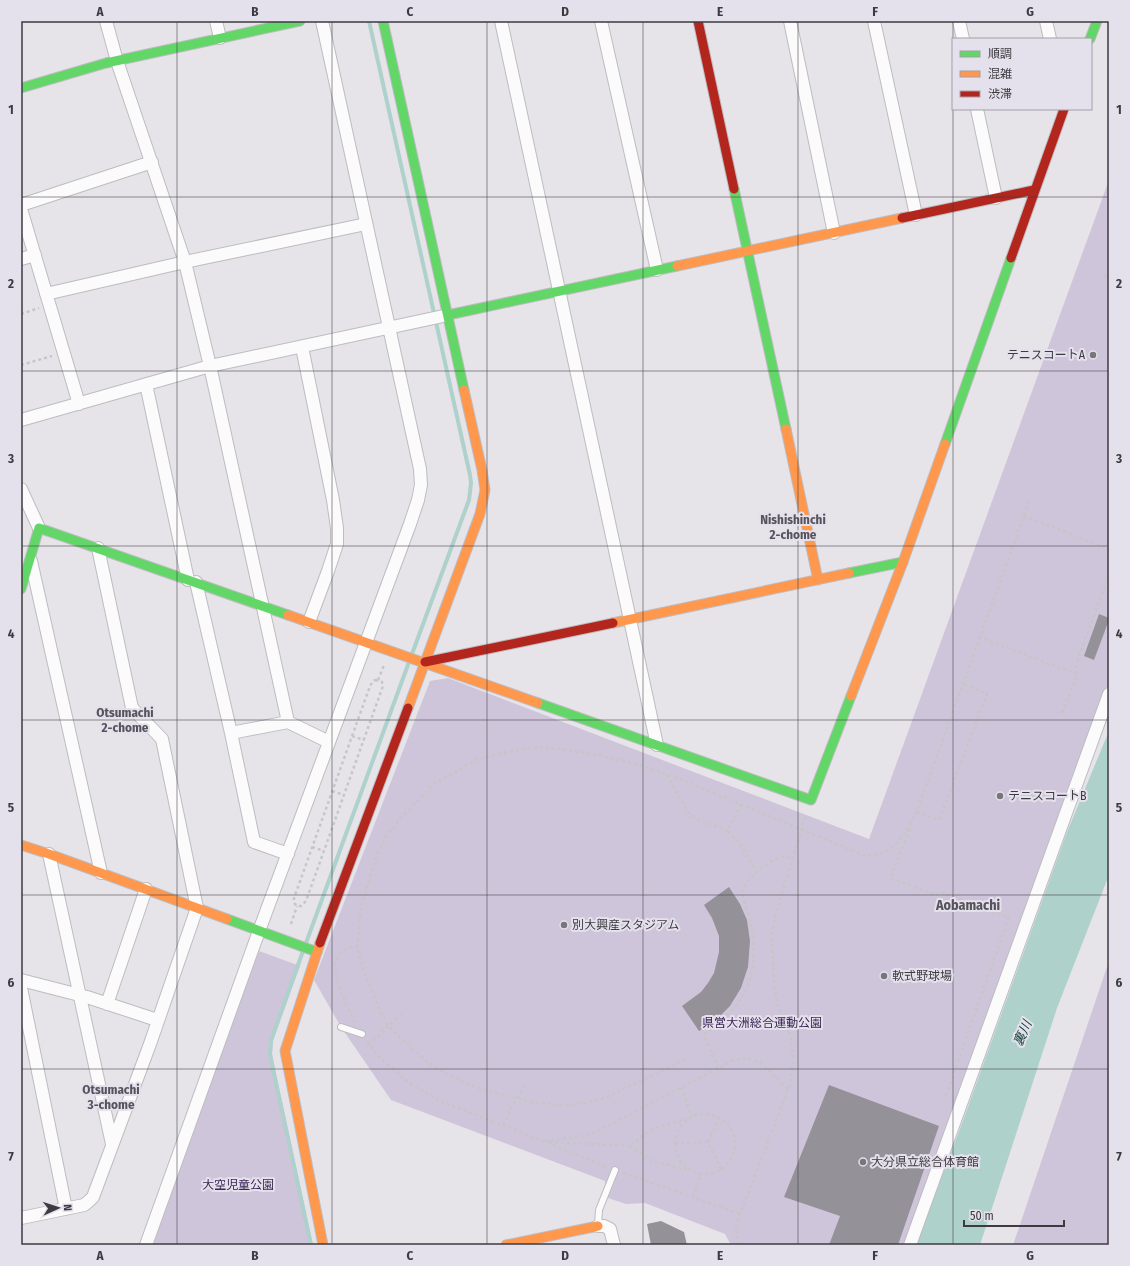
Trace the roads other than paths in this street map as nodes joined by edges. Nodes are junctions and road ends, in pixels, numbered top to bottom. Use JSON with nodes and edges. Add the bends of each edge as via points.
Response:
{"nodes":[{"id":1,"x":106,"y":21,"type":"edge"},
{"id":2,"x":216,"y":21,"type":"edge"},
{"id":3,"x":300,"y":21,"type":"edge"},
{"id":4,"x":322,"y":21,"type":"edge"},
{"id":5,"x":383,"y":21,"type":"edge"},
{"id":6,"x":501,"y":21,"type":"edge"},
{"id":7,"x":601,"y":21,"type":"edge"},
{"id":8,"x":698,"y":21,"type":"edge"},
{"id":9,"x":790,"y":21,"type":"edge"},
{"id":10,"x":874,"y":21,"type":"edge"},
{"id":11,"x":959,"y":21,"type":"edge"},
{"id":12,"x":1046,"y":21,"type":"edge"},
{"id":13,"x":1097,"y":21,"type":"edge"},
{"id":14,"x":220,"y":38,"type":"junction"},
{"id":15,"x":963,"y":38,"type":"edge"},
{"id":16,"x":1050,"y":38,"type":"edge"},
{"id":17,"x":1090,"y":38,"type":"edge"},
{"id":18,"x":117,"y":61,"type":"junction"},
{"id":19,"x":21,"y":88,"type":"edge"},
{"id":20,"x":977,"y":110,"type":"edge"},
{"id":21,"x":1064,"y":110,"type":"edge"},
{"id":22,"x":152,"y":162,"type":"junction"},
{"id":23,"x":1034,"y":190,"type":"junction"},
{"id":24,"x":996,"y":198,"type":"junction"},
{"id":25,"x":21,"y":205,"type":"edge"},
{"id":26,"x":21,"y":209,"type":"edge"},
{"id":27,"x":916,"y":215,"type":"junction"},
{"id":28,"x":366,"y":224,"type":"junction"},
{"id":29,"x":834,"y":232,"type":"junction"},
{"id":30,"x":748,"y":252,"type":"junction"},
{"id":31,"x":35,"y":255,"type":"junction"},
{"id":32,"x":21,"y":259,"type":"edge"},
{"id":33,"x":185,"y":262,"type":"junction"},
{"id":34,"x":657,"y":270,"type":"junction"},
{"id":35,"x":559,"y":291,"type":"junction"},
{"id":36,"x":48,"y":299,"type":"junction"},
{"id":37,"x":444,"y":316,"type":"junction"},
{"id":38,"x":389,"y":328,"type":"junction"},
{"id":39,"x":302,"y":347,"type":"junction"},
{"id":40,"x":210,"y":366,"type":"junction"},
{"id":41,"x":146,"y":384,"type":"junction"},
{"id":42,"x":79,"y":404,"type":"junction"},
{"id":43,"x":21,"y":420,"type":"edge"},
{"id":44,"x":21,"y":489,"type":"edge"},
{"id":45,"x":39,"y":528,"type":"junction"},
{"id":46,"x":98,"y":548,"type":"junction"},
{"id":47,"x":30,"y":557,"type":"junction"},
{"id":48,"x":903,"y":562,"type":"junction"},
{"id":49,"x":818,"y":580,"type":"junction"},
{"id":50,"x":192,"y":581,"type":"junction"},
{"id":51,"x":21,"y":589,"type":"edge"},
{"id":52,"x":264,"y":606,"type":"junction"},
{"id":53,"x":630,"y":619,"type":"junction"},
{"id":54,"x":309,"y":622,"type":"junction"},
{"id":55,"x":366,"y":642,"type":"junction"},
{"id":56,"x":421,"y":661,"type":"junction"},
{"id":57,"x":1109,"y":694,"type":"edge"},
{"id":58,"x":288,"y":722,"type":"junction"},
{"id":59,"x":230,"y":733,"type":"junction"},
{"id":60,"x":329,"y":742,"type":"junction"},
{"id":61,"x":657,"y":745,"type":"junction"},
{"id":62,"x":21,"y":846,"type":"edge"},
{"id":63,"x":49,"y":854,"type":"junction"},
{"id":64,"x":288,"y":854,"type":"junction"},
{"id":65,"x":101,"y":873,"type":"junction"},
{"id":66,"x":146,"y":889,"type":"junction"},
{"id":67,"x":197,"y":908,"type":"junction"},
{"id":68,"x":260,"y":931,"type":"junction"},
{"id":69,"x":317,"y":952,"type":"junction"},
{"id":70,"x":21,"y":980,"type":"edge"},
{"id":71,"x":21,"y":988,"type":"edge"},
{"id":72,"x":81,"y":996,"type":"junction"},
{"id":73,"x":107,"y":1004,"type":"junction"},
{"id":74,"x":157,"y":1020,"type":"junction"},
{"id":75,"x":341,"y":1027,"type":"dead end"},
{"id":76,"x":362,"y":1034,"type":"road end"},
{"id":77,"x":112,"y":1144,"type":"junction"},
{"id":78,"x":615,"y":1170,"type":"road end"},
{"id":79,"x":66,"y":1209,"type":"junction"},
{"id":80,"x":21,"y":1218,"type":"edge"},
{"id":81,"x":598,"y":1226,"type":"junction"},
{"id":82,"x":146,"y":1245,"type":"edge"},
{"id":83,"x":323,"y":1245,"type":"edge"},
{"id":84,"x":506,"y":1245,"type":"edge"},
{"id":85,"x":614,"y":1245,"type":"edge"},
{"id":86,"x":910,"y":1245,"type":"edge"}],
"edges":[{"from":1,"to":18,"type":"street"},
{"from":2,"to":14,"type":"street"},
{"from":3,"to":14,"type":"street"},
{"from":4,"to":28,"type":"street"},
{"from":5,"to":37,"type":"street"},
{"from":6,"to":35,"type":"street"},
{"from":7,"to":34,"type":"street"},
{"from":8,"to":30,"type":"street"},
{"from":9,"to":29,"type":"street"},
{"from":10,"to":27,"type":"street"},
{"from":11,"to":15,"type":"street"},
{"from":12,"to":16,"type":"street"},
{"from":13,"to":17,"type":"street"},
{"from":14,"to":18,"type":"street"},
{"from":18,"to":19,"type":"street"},
{"from":18,"to":22,"type":"street"},
{"from":20,"to":24,"type":"street"},
{"from":21,"to":23,"type":"street"},
{"from":22,"to":25,"type":"street"},
{"from":22,"to":33,"type":"street"},
{"from":23,"to":24,"type":"street"},
{"from":23,"to":48,"type":"street"},
{"from":24,"to":27,"type":"street"},
{"from":26,"to":31,"type":"street"},
{"from":27,"to":29,"type":"street"},
{"from":28,"to":33,"type":"street"},
{"from":28,"to":38,"type":"street"},
{"from":29,"to":30,"type":"street"},
{"from":30,"to":34,"type":"street"},
{"from":30,"to":49,"type":"street"},
{"from":31,"to":32,"type":"street"},
{"from":31,"to":36,"type":"street"},
{"from":33,"to":36,"type":"street"},
{"from":33,"to":40,"type":"street"},
{"from":34,"to":35,"type":"street"},
{"from":35,"to":37,"type":"street"},
{"from":35,"to":53,"type":"street"},
{"from":36,"to":42,"type":"street"},
{"from":37,"to":38,"type":"street"},
{"from":37,"to":56,"type":"street","via":[[485,490],[480,514]]},
{"from":38,"to":39,"type":"street"},
{"from":38,"to":55,"type":"street","via":[[420,469],[421,486],[410,524]]},
{"from":39,"to":40,"type":"street"},
{"from":39,"to":54,"type":"street","via":[[337,528],[337,544]]},
{"from":40,"to":41,"type":"street"},
{"from":40,"to":52,"type":"street"},
{"from":41,"to":42,"type":"street"},
{"from":41,"to":50,"type":"street"},
{"from":42,"to":43,"type":"street"},
{"from":44,"to":45,"type":"street"},
{"from":45,"to":46,"type":"street"},
{"from":45,"to":47,"type":"street"},
{"from":46,"to":50,"type":"street"},
{"from":46,"to":67,"type":"street","via":[[132,708],[162,739]]},
{"from":47,"to":51,"type":"street"},
{"from":47,"to":65,"type":"street"},
{"from":48,"to":49,"type":"street"},
{"from":48,"to":61,"type":"street","via":[[811,800]]},
{"from":49,"to":53,"type":"street"},
{"from":50,"to":52,"type":"street"},
{"from":50,"to":59,"type":"street"},
{"from":52,"to":54,"type":"street"},
{"from":52,"to":58,"type":"street"},
{"from":53,"to":56,"type":"street"},
{"from":53,"to":61,"type":"street"},
{"from":54,"to":55,"type":"street"},
{"from":55,"to":56,"type":"street"},
{"from":55,"to":60,"type":"street"},
{"from":56,"to":61,"type":"street"},
{"from":56,"to":69,"type":"street"},
{"from":57,"to":86,"type":"street"},
{"from":58,"to":59,"type":"street"},
{"from":58,"to":60,"type":"street"},
{"from":59,"to":64,"type":"street","via":[[254,842]]},
{"from":60,"to":64,"type":"street"},
{"from":62,"to":63,"type":"street"},
{"from":63,"to":65,"type":"street"},
{"from":63,"to":72,"type":"street"},
{"from":64,"to":68,"type":"street"},
{"from":65,"to":66,"type":"street"},
{"from":66,"to":67,"type":"street"},
{"from":66,"to":73,"type":"street"},
{"from":67,"to":68,"type":"street"},
{"from":67,"to":74,"type":"street"},
{"from":68,"to":69,"type":"street"},
{"from":68,"to":82,"type":"street"},
{"from":69,"to":83,"type":"street","via":[[285,1051]]},
{"from":70,"to":72,"type":"street"},
{"from":71,"to":79,"type":"street"},
{"from":72,"to":73,"type":"street"},
{"from":72,"to":77,"type":"street"},
{"from":73,"to":74,"type":"street"},
{"from":74,"to":77,"type":"street"},
{"from":75,"to":76,"type":"lane"},
{"from":77,"to":79,"type":"street","via":[[93,1197],[84,1205]]},
{"from":78,"to":81,"type":"lane","via":[[599,1210]]},
{"from":79,"to":80,"type":"street"},
{"from":81,"to":84,"type":"street"},
{"from":81,"to":85,"type":"street","via":[[610,1229]]}]}
